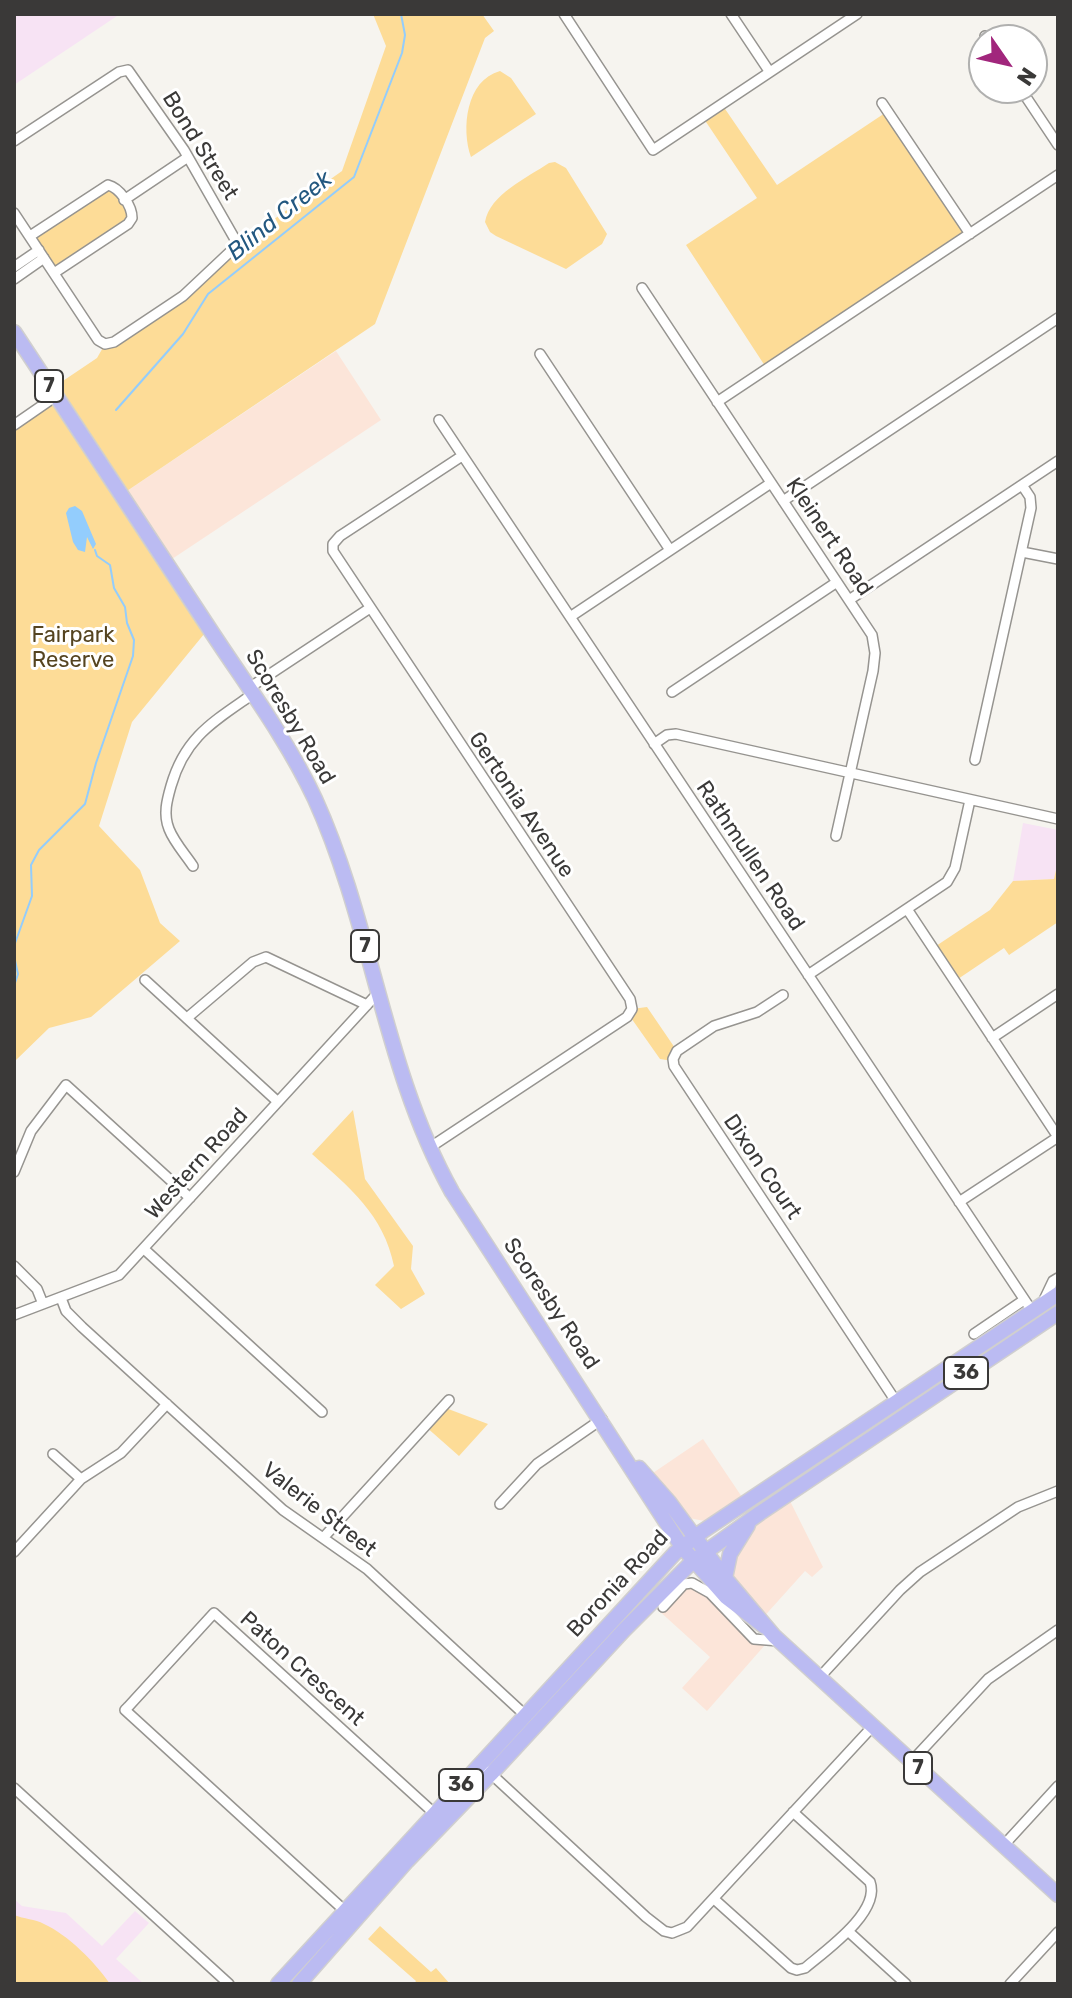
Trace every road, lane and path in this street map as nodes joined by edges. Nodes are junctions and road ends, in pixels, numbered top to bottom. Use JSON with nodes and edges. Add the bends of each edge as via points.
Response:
{"nodes":[{"id":1,"x":564,"y":14,"type":"edge"},
{"id":2,"x":731,"y":14,"type":"edge"},
{"id":3,"x":857,"y":14,"type":"edge"},
{"id":4,"x":769,"y":71,"type":"junction"},
{"id":5,"x":882,"y":103,"type":"dead end"},
{"id":6,"x":1031,"y":104,"type":"edge"},
{"id":7,"x":14,"y":141,"type":"edge"},
{"id":8,"x":1058,"y":145,"type":"edge"},
{"id":9,"x":188,"y":157,"type":"junction"},
{"id":10,"x":1058,"y":175,"type":"edge"},
{"id":11,"x":124,"y":200,"type":"junction"},
{"id":12,"x":14,"y":213,"type":"edge"},
{"id":13,"x":970,"y":234,"type":"junction"},
{"id":14,"x":30,"y":236,"type":"junction"},
{"id":15,"x":41,"y":254,"type":"junction"},
{"id":16,"x":14,"y":267,"type":"edge"},
{"id":17,"x":54,"y":273,"type":"junction"},
{"id":18,"x":14,"y":279,"type":"edge"},
{"id":19,"x":642,"y":288,"type":"dead end"},
{"id":20,"x":1058,"y":318,"type":"edge"},
{"id":21,"x":14,"y":332,"type":"edge"},
{"id":22,"x":540,"y":354,"type":"dead end"},
{"id":23,"x":56,"y":396,"type":"junction"},
{"id":24,"x":717,"y":402,"type":"junction"},
{"id":25,"x":439,"y":420,"type":"dead end"},
{"id":26,"x":14,"y":425,"type":"edge"},
{"id":27,"x":462,"y":456,"type":"junction"},
{"id":28,"x":1058,"y":461,"type":"edge"},
{"id":29,"x":771,"y":483,"type":"junction"},
{"id":30,"x":1022,"y":485,"type":"junction"},
{"id":31,"x":783,"y":501,"type":"junction"},
{"id":32,"x":670,"y":550,"type":"junction"},
{"id":33,"x":1022,"y":552,"type":"junction"},
{"id":34,"x":1058,"y":559,"type":"edge"},
{"id":35,"x":837,"y":582,"type":"junction"},
{"id":36,"x":849,"y":600,"type":"junction"},
{"id":37,"x":370,"y":608,"type":"junction"},
{"id":38,"x":570,"y":617,"type":"junction"},
{"id":39,"x":251,"y":691,"type":"junction"},
{"id":40,"x":672,"y":692,"type":"dead end"},
{"id":41,"x":654,"y":744,"type":"junction"},
{"id":42,"x":975,"y":760,"type":"dead end"},
{"id":43,"x":851,"y":773,"type":"junction"},
{"id":44,"x":970,"y":800,"type":"junction"},
{"id":45,"x":1058,"y":819,"type":"edge"},
{"id":46,"x":836,"y":836,"type":"dead end"},
{"id":47,"x":193,"y":866,"type":"dead end"},
{"id":48,"x":907,"y":909,"type":"junction"},
{"id":49,"x":808,"y":975,"type":"junction"},
{"id":50,"x":145,"y":980,"type":"dead end"},
{"id":51,"x":1058,"y":994,"type":"edge"},
{"id":52,"x":783,"y":995,"type":"dead end"},
{"id":53,"x":372,"y":1000,"type":"junction"},
{"id":54,"x":187,"y":1018,"type":"junction"},
{"id":55,"x":992,"y":1038,"type":"junction"},
{"id":56,"x":278,"y":1102,"type":"junction"},
{"id":57,"x":1058,"y":1137,"type":"edge"},
{"id":58,"x":429,"y":1148,"type":"junction"},
{"id":59,"x":14,"y":1172,"type":"edge"},
{"id":60,"x":190,"y":1198,"type":"junction"},
{"id":61,"x":959,"y":1202,"type":"junction"},
{"id":62,"x":144,"y":1249,"type":"junction"},
{"id":63,"x":14,"y":1266,"type":"edge"},
{"id":64,"x":1058,"y":1278,"type":"edge"},
{"id":65,"x":1058,"y":1294,"type":"edge"},
{"id":66,"x":61,"y":1298,"type":"junction"},
{"id":67,"x":43,"y":1304,"type":"junction"},
{"id":68,"x":1035,"y":1310,"type":"junction"},
{"id":69,"x":1058,"y":1313,"type":"edge"},
{"id":70,"x":14,"y":1315,"type":"edge"},
{"id":71,"x":974,"y":1334,"type":"dead end"},
{"id":72,"x":449,"y":1400,"type":"dead end"},
{"id":73,"x":897,"y":1403,"type":"junction"},
{"id":74,"x":167,"y":1404,"type":"junction"},
{"id":75,"x":322,"y":1412,"type":"dead end"},
{"id":76,"x":602,"y":1419,"type":"junction"},
{"id":77,"x":622,"y":1450,"type":"junction"},
{"id":78,"x":53,"y":1454,"type":"dead end"},
{"id":79,"x":81,"y":1479,"type":"junction"},
{"id":80,"x":1058,"y":1491,"type":"edge"},
{"id":81,"x":669,"y":1502,"type":"junction"},
{"id":82,"x":500,"y":1504,"type":"dead end"},
{"id":83,"x":663,"y":1518,"type":"junction"},
{"id":84,"x":753,"y":1518,"type":"junction"},
{"id":85,"x":715,"y":1523,"type":"junction"},
{"id":86,"x":323,"y":1538,"type":"junction"},
{"id":87,"x":688,"y":1542,"type":"junction"},
{"id":88,"x":14,"y":1552,"type":"edge"},
{"id":89,"x":699,"y":1556,"type":"junction"},
{"id":90,"x":658,"y":1571,"type":"junction"},
{"id":91,"x":725,"y":1578,"type":"junction"},
{"id":92,"x":663,"y":1607,"type":"dead end"},
{"id":93,"x":765,"y":1627,"type":"junction"},
{"id":94,"x":1058,"y":1630,"type":"edge"},
{"id":95,"x":779,"y":1641,"type":"junction"},
{"id":96,"x":819,"y":1678,"type":"junction"},
{"id":97,"x":525,"y":1715,"type":"junction"},
{"id":98,"x":873,"y":1726,"type":"junction"},
{"id":99,"x":911,"y":1762,"type":"junction"},
{"id":100,"x":486,"y":1769,"type":"junction"},
{"id":101,"x":1058,"y":1786,"type":"edge"},
{"id":102,"x":14,"y":1788,"type":"edge"},
{"id":103,"x":793,"y":1812,"type":"junction"},
{"id":104,"x":435,"y":1814,"type":"junction"},
{"id":105,"x":1003,"y":1846,"type":"junction"},
{"id":106,"x":1058,"y":1895,"type":"edge"},
{"id":107,"x":714,"y":1899,"type":"junction"},
{"id":108,"x":345,"y":1911,"type":"junction"},
{"id":109,"x":849,"y":1932,"type":"junction"},
{"id":110,"x":1058,"y":1932,"type":"edge"},
{"id":111,"x":229,"y":1984,"type":"edge"},
{"id":112,"x":278,"y":1984,"type":"edge"},
{"id":113,"x":299,"y":1984,"type":"edge"},
{"id":114,"x":906,"y":1984,"type":"edge"},
{"id":115,"x":1010,"y":1984,"type":"edge"}],
"edges":[{"from":1,"to":4,"type":"street","via":[[653,150]]},
{"from":2,"to":4,"type":"street"},
{"from":3,"to":4,"type":"street"},
{"from":5,"to":13,"type":"street"},
{"from":6,"to":8,"type":"street"},
{"from":7,"to":9,"type":"street","name":"Bond Street","via":[[125,70]]},
{"from":9,"to":11,"type":"street"},
{"from":9,"to":17,"type":"street","name":"Bond Street","via":[[236,241],[183,296],[105,344]]},
{"from":10,"to":13,"type":"street"},
{"from":11,"to":14,"type":"street","via":[[114,186],[106,186]]},
{"from":11,"to":17,"type":"street","via":[[133,214],[130,222]]},
{"from":12,"to":14,"type":"street","name":"Bond Street"},
{"from":13,"to":24,"type":"street"},
{"from":14,"to":15,"type":"street","name":"Bond Street"},
{"from":15,"to":16,"type":"street"},
{"from":15,"to":17,"type":"street","name":"Bond Street"},
{"from":15,"to":18,"type":"street"},
{"from":19,"to":24,"type":"street","name":"Kleinert Road"},
{"from":20,"to":31,"type":"street"},
{"from":21,"to":23,"type":"main road","name":"Scoresby Road","number":"7"},
{"from":22,"to":32,"type":"street"},
{"from":23,"to":26,"type":"street"},
{"from":23,"to":39,"type":"main road","name":"Scoresby Road","number":"7"},
{"from":24,"to":29,"type":"street","name":"Kleinert Road"},
{"from":25,"to":27,"type":"street","name":"Rathmullen Road"},
{"from":27,"to":37,"type":"street","name":"Gertonia Avenue","via":[[333,544],[334,554]]},
{"from":27,"to":38,"type":"street","name":"Rathmullen Road"},
{"from":28,"to":30,"type":"street"},
{"from":29,"to":31,"type":"street","name":"Kleinert Road"},
{"from":29,"to":32,"type":"street"},
{"from":30,"to":33,"type":"street","via":[[1032,504]]},
{"from":30,"to":36,"type":"street"},
{"from":31,"to":35,"type":"street","name":"Kleinert Road"},
{"from":32,"to":38,"type":"street"},
{"from":33,"to":34,"type":"street"},
{"from":33,"to":42,"type":"street"},
{"from":35,"to":36,"type":"street","name":"Kleinert Road"},
{"from":35,"to":40,"type":"street"},
{"from":36,"to":43,"type":"street","name":"Kleinert Road","via":[[869,631],[875,653]]},
{"from":37,"to":39,"type":"street"},
{"from":37,"to":58,"type":"street","name":"Gertonia Avenue","via":[[632,1006],[627,1017]]},
{"from":38,"to":41,"type":"street","name":"Rathmullen Road"},
{"from":39,"to":47,"type":"street","via":[[192,741],[177,768],[167,822]]},
{"from":39,"to":53,"type":"main road","name":"Scoresby Road","number":"7","via":[[290,752],[328,831],[346,880]]},
{"from":41,"to":43,"type":"street","via":[[676,734]]},
{"from":41,"to":49,"type":"street","name":"Rathmullen Road"},
{"from":43,"to":44,"type":"street"},
{"from":43,"to":46,"type":"street","name":"Kleinert Road"},
{"from":44,"to":45,"type":"street"},
{"from":44,"to":48,"type":"street","via":[[950,878]]},
{"from":48,"to":49,"type":"street"},
{"from":48,"to":55,"type":"street"},
{"from":49,"to":61,"type":"street","name":"Rathmullen Road"},
{"from":50,"to":54,"type":"street"},
{"from":51,"to":55,"type":"street"},
{"from":52,"to":73,"type":"street","name":"Dixon Court","via":[[757,1012],[714,1026],[678,1050],[674,1066]]},
{"from":53,"to":54,"type":"street","via":[[266,957]]},
{"from":53,"to":56,"type":"street","name":"Western Road"},
{"from":53,"to":58,"type":"main road","name":"Scoresby Road","number":"7"},
{"from":54,"to":56,"type":"street"},
{"from":55,"to":57,"type":"street"},
{"from":56,"to":60,"type":"street","name":"Western Road"},
{"from":57,"to":61,"type":"street"},
{"from":58,"to":76,"type":"main road","name":"Scoresby Road","number":"7","via":[[462,1209]]},
{"from":59,"to":60,"type":"street","via":[[31,1131],[66,1085]]},
{"from":60,"to":62,"type":"street","name":"Western Road"},
{"from":61,"to":68,"type":"street","name":"Rathmullen Road"},
{"from":62,"to":66,"type":"street","name":"Western Road","via":[[116,1277]]},
{"from":62,"to":75,"type":"street"},
{"from":63,"to":67,"type":"street","via":[[35,1286]]},
{"from":64,"to":68,"type":"street"},
{"from":65,"to":68,"type":"main road","name":"Boronia Road","number":"36"},
{"from":66,"to":67,"type":"street","name":"Western Road"},
{"from":66,"to":74,"type":"street","name":"Valerie Street","via":[[82,1327]]},
{"from":67,"to":70,"type":"street","name":"Western Road"},
{"from":68,"to":69,"type":"main road","name":"Boronia Road","number":"36"},
{"from":68,"to":71,"type":"street","name":"Boronia Road"},
{"from":68,"to":73,"type":"main road","name":"Boronia Road","number":"36"},
{"from":68,"to":84,"type":"main road","name":"Boronia Road","number":"36"},
{"from":72,"to":86,"type":"street"},
{"from":73,"to":85,"type":"main road","name":"Boronia Road","number":"36"},
{"from":74,"to":79,"type":"street","via":[[121,1453]]},
{"from":74,"to":86,"type":"street","name":"Valerie Street","via":[[283,1510]]},
{"from":76,"to":77,"type":"main road","name":"Scoresby Road","number":"7"},
{"from":76,"to":82,"type":"street","via":[[537,1464]]},
{"from":77,"to":81,"type":"main road","name":"Scoresby Road","number":"7"},
{"from":77,"to":83,"type":"main road","name":"Scoresby Road","number":"7"},
{"from":78,"to":79,"type":"street"},
{"from":79,"to":88,"type":"street"},
{"from":80,"to":96,"type":"street","via":[[1018,1507],[920,1572]]},
{"from":81,"to":85,"type":"main road","via":[[691,1519]]},
{"from":81,"to":87,"type":"main road","name":"Scoresby Road","number":"7"},
{"from":83,"to":87,"type":"main road","name":"Scoresby Road","number":"7"},
{"from":83,"to":90,"type":"main road","via":[[667,1547]]},
{"from":84,"to":89,"type":"main road","name":"Boronia Road","number":"36"},
{"from":84,"to":91,"type":"main road","via":[[730,1554]]},
{"from":85,"to":87,"type":"main road","name":"Boronia Road","number":"36"},
{"from":86,"to":97,"type":"street","name":"Valerie Street","via":[[367,1569]]},
{"from":87,"to":89,"type":"main road","name":"Scoresby Road","number":"7"},
{"from":87,"to":90,"type":"main road","name":"Boronia Road","number":"36"},
{"from":89,"to":91,"type":"main road","name":"Scoresby Road","number":"7"},
{"from":89,"to":93,"type":"main road","name":"Scoresby Road","number":"7","via":[[726,1597]]},
{"from":89,"to":100,"type":"main road","name":"Boronia Road","number":"36"},
{"from":90,"to":97,"type":"main road","name":"Boronia Road","number":"36"},
{"from":91,"to":93,"type":"main road","name":"Scoresby Road","number":"7"},
{"from":92,"to":95,"type":"street","via":[[684,1584],[692,1583],[710,1593],[754,1639]]},
{"from":93,"to":95,"type":"main road","name":"Scoresby Road","number":"7"},
{"from":94,"to":99,"type":"street","via":[[988,1679]]},
{"from":95,"to":96,"type":"main road","name":"Scoresby Road","number":"7"},
{"from":96,"to":98,"type":"main road","name":"Scoresby Road","number":"7"},
{"from":97,"to":100,"type":"main road","name":"Boronia Road","number":"36"},
{"from":98,"to":99,"type":"main road","name":"Scoresby Road","number":"7"},
{"from":98,"to":103,"type":"street"},
{"from":99,"to":105,"type":"main road","name":"Scoresby Road","number":"7"},
{"from":100,"to":104,"type":"main road","name":"Boronia Road","number":"36"},
{"from":100,"to":107,"type":"street","via":[[664,1931],[687,1927]]},
{"from":100,"to":113,"type":"main road","name":"Boronia Road","number":"36"},
{"from":101,"to":105,"type":"street"},
{"from":102,"to":111,"type":"street"},
{"from":103,"to":107,"type":"street"},
{"from":103,"to":109,"type":"street","via":[[870,1882],[871,1895]]},
{"from":104,"to":108,"type":"main road","name":"Boronia Road","number":"36"},
{"from":104,"to":108,"type":"street","name":"Paton Crescent","via":[[214,1613],[125,1710]]},
{"from":105,"to":106,"type":"main road","name":"Scoresby Road","number":"7"},
{"from":107,"to":109,"type":"street","via":[[797,1970]]},
{"from":108,"to":112,"type":"main road","name":"Boronia Road","number":"36"},
{"from":109,"to":114,"type":"street"},
{"from":110,"to":115,"type":"street"}]}
